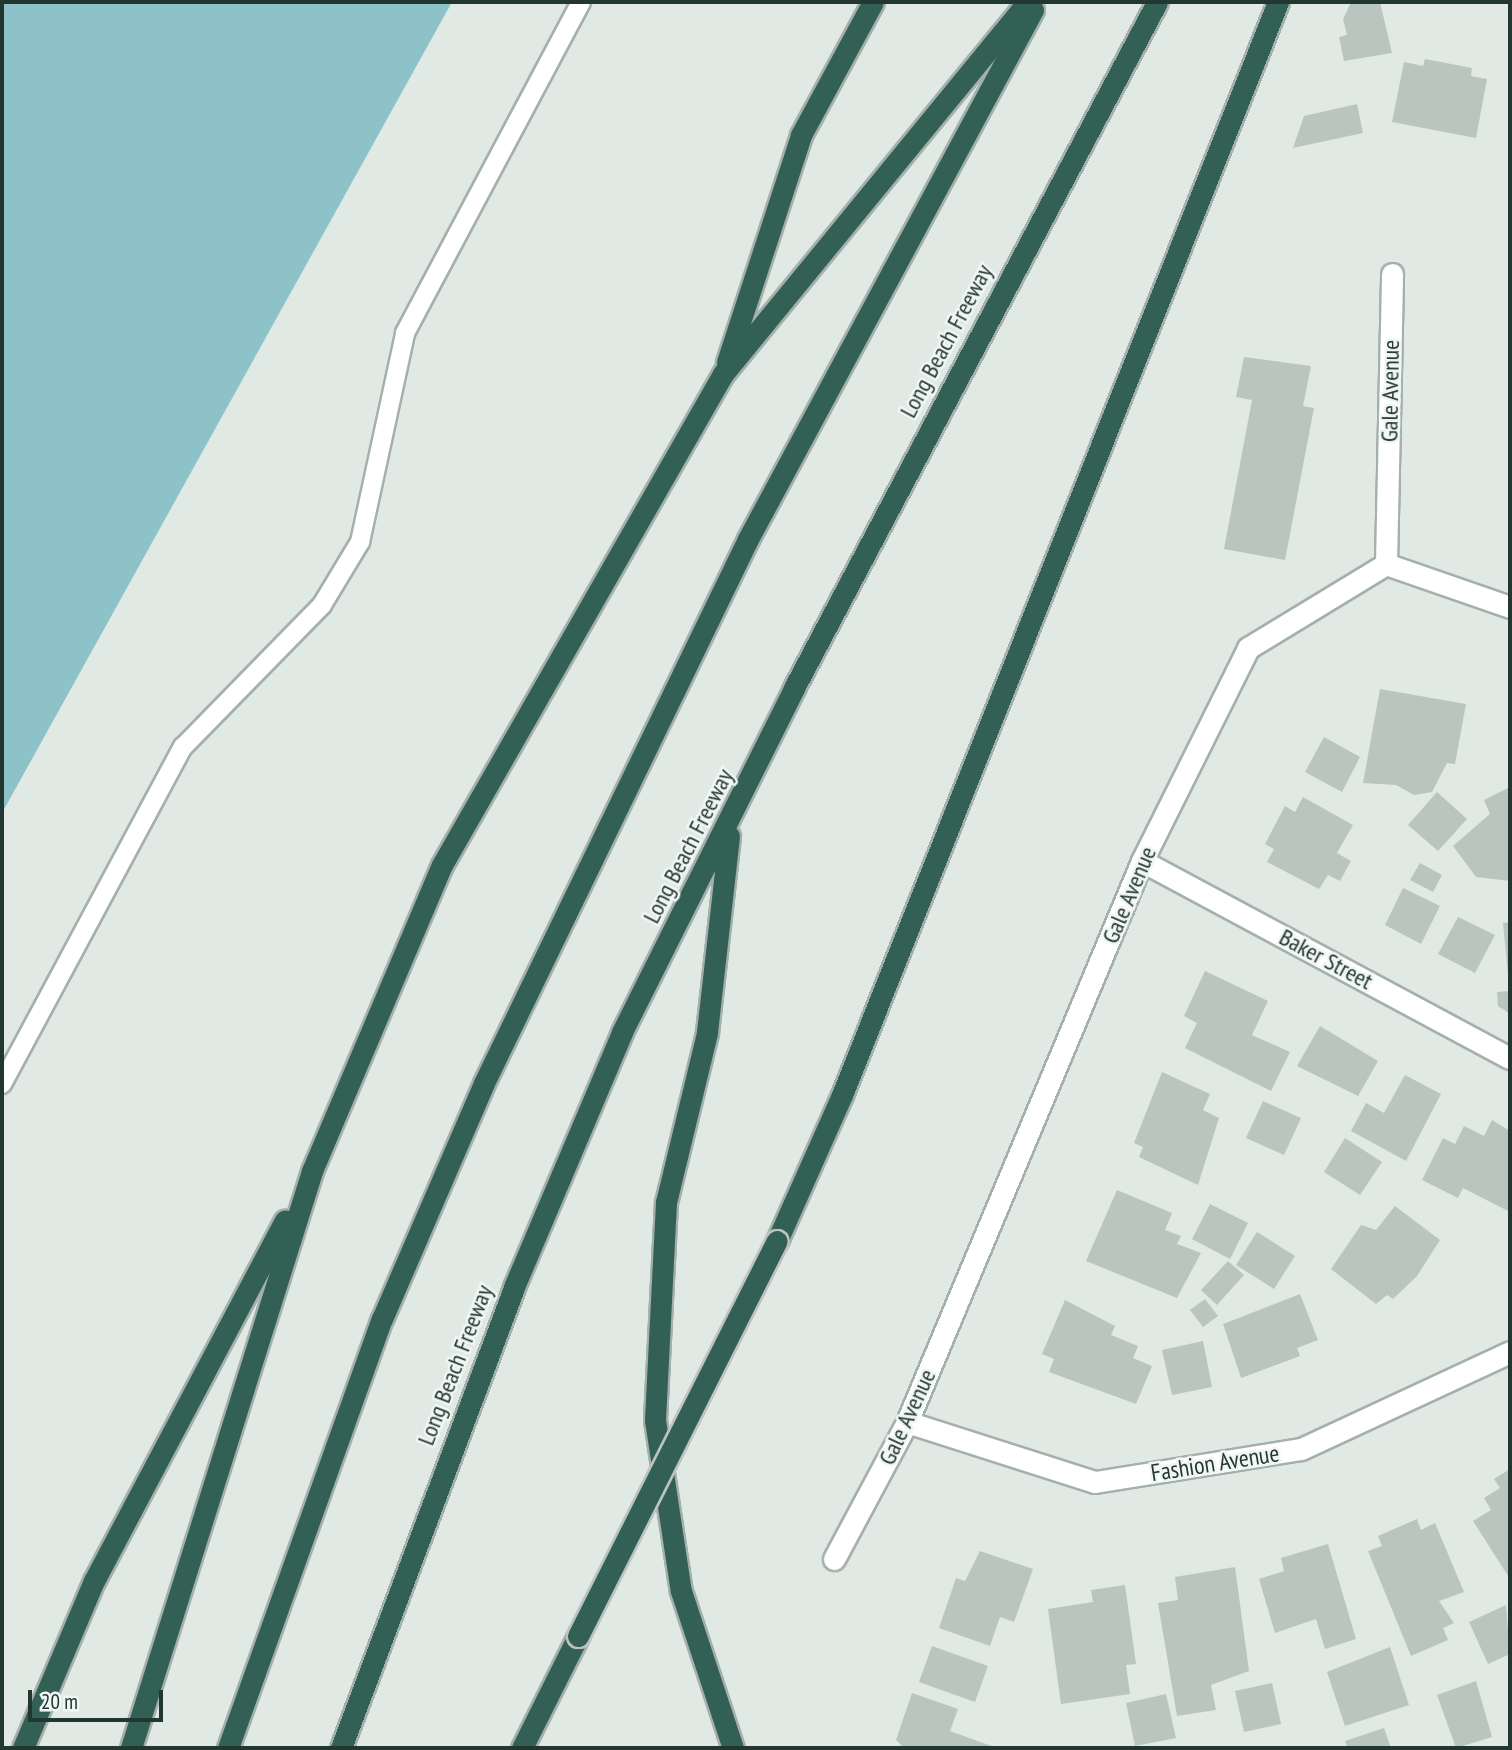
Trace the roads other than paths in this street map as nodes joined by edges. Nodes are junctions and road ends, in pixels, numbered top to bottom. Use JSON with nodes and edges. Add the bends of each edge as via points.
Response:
{"nodes":[{"id":1,"x":582,"y":2,"type":"edge"},
{"id":2,"x":873,"y":2,"type":"edge"},
{"id":3,"x":1027,"y":2,"type":"edge"},
{"id":4,"x":1037,"y":2,"type":"edge"},
{"id":5,"x":1157,"y":2,"type":"edge"},
{"id":6,"x":1278,"y":2,"type":"edge"},
{"id":7,"x":1392,"y":274,"type":"dead end"},
{"id":8,"x":723,"y":374,"type":"junction"},
{"id":9,"x":1386,"y":564,"type":"junction"},
{"id":10,"x":1510,"y":607,"type":"edge"},
{"id":11,"x":730,"y":824,"type":"junction"},
{"id":12,"x":1142,"y":861,"type":"junction"},
{"id":13,"x":1510,"y":1058,"type":"edge"},
{"id":14,"x":2,"y":1084,"type":"edge"},
{"id":15,"x":312,"y":1171,"type":"junction"},
{"id":16,"x":1510,"y":1352,"type":"edge"},
{"id":17,"x":907,"y":1422,"type":"junction"},
{"id":18,"x":834,"y":1559,"type":"dead end"},
{"id":19,"x":23,"y":1748,"type":"edge"},
{"id":20,"x":131,"y":1748,"type":"edge"},
{"id":21,"x":229,"y":1748,"type":"edge"},
{"id":22,"x":341,"y":1748,"type":"edge"},
{"id":23,"x":522,"y":1748,"type":"edge"},
{"id":24,"x":733,"y":1748,"type":"edge"}],
"edges":[{"from":1,"to":14,"type":"lane","via":[[405,332],[360,542],[322,606],[183,747]]},
{"from":2,"to":8,"type":"highway","via":[[801,135]]},
{"from":3,"to":8,"type":"highway"},
{"from":4,"to":21,"type":"highway","via":[[748,539],[484,1083],[382,1319]]},
{"from":5,"to":11,"type":"highway","name":"Long Beach Freeway","via":[[801,676]]},
{"from":6,"to":23,"type":"highway","bridge":true,"via":[[842,1096],[777,1241]]},
{"from":7,"to":9,"type":"street","name":"Gale Avenue"},
{"from":8,"to":15,"type":"highway","via":[[442,865]]},
{"from":9,"to":10,"type":"street"},
{"from":9,"to":12,"type":"street","name":"Gale Avenue","via":[[1248,648]]},
{"from":11,"to":22,"type":"highway","name":"Long Beach Freeway","via":[[622,1031],[514,1287]]},
{"from":11,"to":24,"type":"highway","via":[[707,1033],[666,1202],[655,1420],[681,1591]]},
{"from":12,"to":13,"type":"street","name":"Baker Street"},
{"from":12,"to":17,"type":"street","name":"Gale Avenue"},
{"from":15,"to":19,"type":"highway","via":[[93,1581]]},
{"from":15,"to":20,"type":"highway"},
{"from":16,"to":17,"type":"street","name":"Fashion Avenue","via":[[1301,1449],[1095,1482]]},
{"from":17,"to":18,"type":"street","name":"Gale Avenue"}]}
